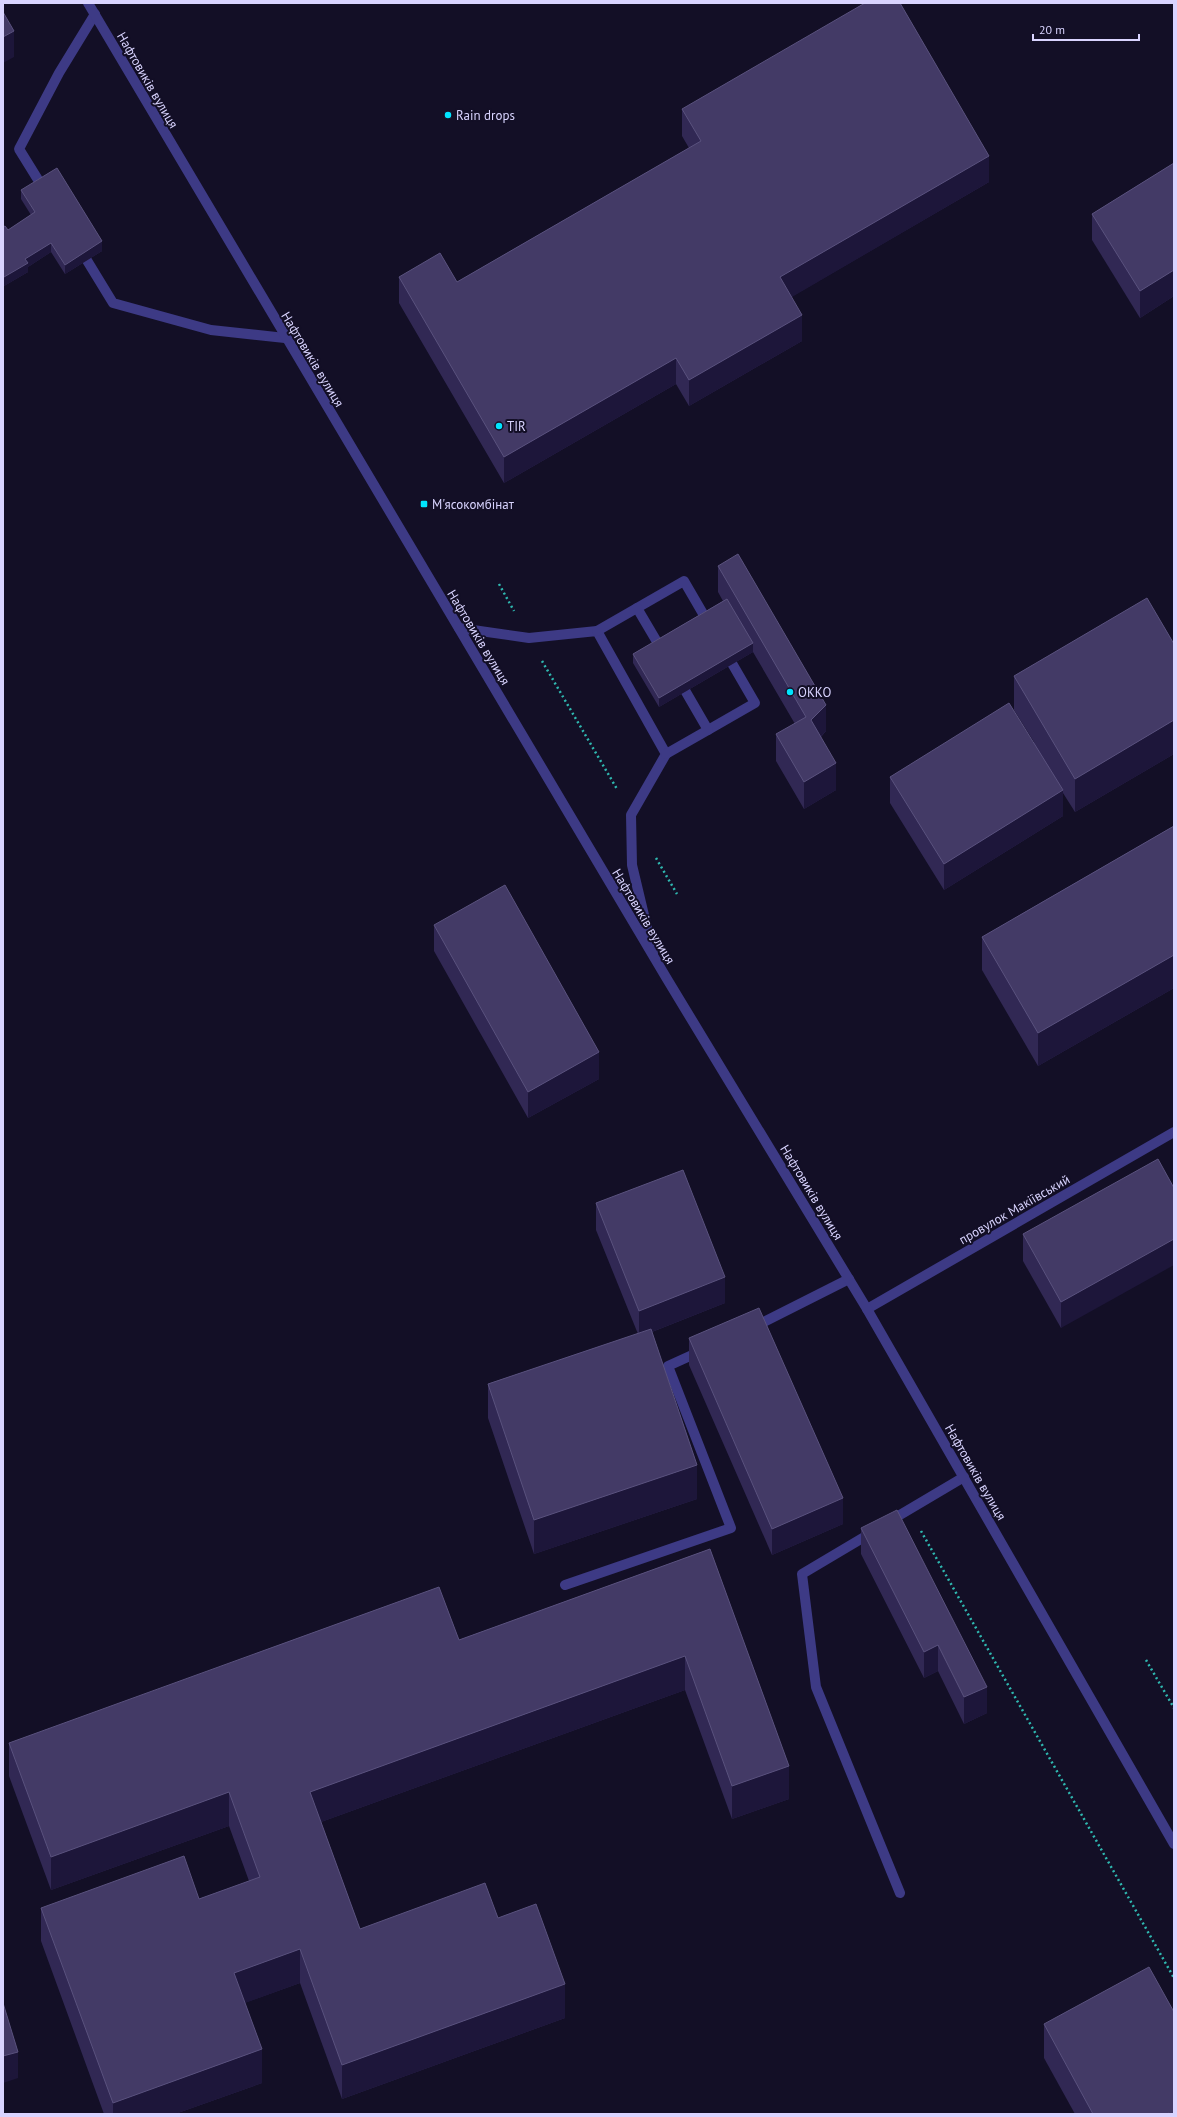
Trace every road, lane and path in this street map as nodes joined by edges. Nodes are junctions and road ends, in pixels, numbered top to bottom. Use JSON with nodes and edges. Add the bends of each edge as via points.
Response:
{"nodes":[{"id":1,"x":88,"y":3,"type":"edge"},
{"id":2,"x":94,"y":14,"type":"junction"},
{"id":3,"x":52,"y":203,"type":"edge"},
{"id":4,"x":76,"y":243,"type":"edge"},
{"id":5,"x":286,"y":338,"type":"junction"},
{"id":6,"x":499,"y":584,"type":"dead end"},
{"id":7,"x":637,"y":608,"type":"junction"},
{"id":8,"x":459,"y":628,"type":"junction"},
{"id":9,"x":596,"y":631,"type":"junction"},
{"id":10,"x":529,"y":638,"type":"junction"},
{"id":11,"x":708,"y":730,"type":"junction"},
{"id":12,"x":666,"y":754,"type":"junction"},
{"id":13,"x":632,"y":815,"type":"junction"},
{"id":14,"x":654,"y":854,"type":"dead end"},
{"id":15,"x":677,"y":894,"type":"dead end"},
{"id":16,"x":654,"y":957,"type":"junction"},
{"id":17,"x":1174,"y":1132,"type":"edge"},
{"id":18,"x":849,"y":1279,"type":"junction"},
{"id":19,"x":867,"y":1309,"type":"junction"},
{"id":20,"x":747,"y":1330,"type":"edge"},
{"id":21,"x":711,"y":1347,"type":"edge"},
{"id":22,"x":964,"y":1477,"type":"junction"},
{"id":23,"x":909,"y":1510,"type":"junction"},
{"id":24,"x":565,"y":1586,"type":"dead end"},
{"id":25,"x":1146,"y":1660,"type":"dead end"},
{"id":26,"x":1174,"y":1708,"type":"edge"},
{"id":27,"x":1174,"y":1844,"type":"edge"},
{"id":28,"x":900,"y":1892,"type":"dead end"},
{"id":29,"x":1174,"y":1978,"type":"edge"}],
"edges":[{"from":1,"to":2,"type":"street","name":"Нафтовиків вулиця"},
{"from":2,"to":3,"type":"street","via":[[19,149]]},
{"from":2,"to":5,"type":"street","name":"Нафтовиків вулиця"},
{"from":4,"to":5,"type":"street","via":[[113,303],[211,330]]},
{"from":5,"to":8,"type":"street","name":"Нафтовиків вулиця"},
{"from":6,"to":10,"type":"path"},
{"from":7,"to":9,"type":"street"},
{"from":7,"to":11,"type":"street"},
{"from":7,"to":11,"type":"street","via":[[684,581],[718,639],[755,703]]},
{"from":8,"to":10,"type":"street"},
{"from":8,"to":16,"type":"street","name":"Нафтовиків вулиця"},
{"from":9,"to":10,"type":"street"},
{"from":9,"to":12,"type":"street"},
{"from":10,"to":13,"type":"path"},
{"from":11,"to":12,"type":"street"},
{"from":12,"to":13,"type":"street"},
{"from":13,"to":16,"type":"street","via":[[632,865]]},
{"from":14,"to":15,"type":"path"},
{"from":16,"to":18,"type":"street","name":"Нафтовиків вулиця"},
{"from":17,"to":19,"type":"street","name":"провулок Макіївський"},
{"from":18,"to":19,"type":"street","name":"Нафтовиків вулиця"},
{"from":18,"to":20,"type":"street"},
{"from":19,"to":22,"type":"street","name":"Нафтовиків вулиця"},
{"from":21,"to":24,"type":"street","via":[[668,1366],[731,1528]]},
{"from":22,"to":23,"type":"street"},
{"from":22,"to":27,"type":"street","name":"Нафтовиків вулиця"},
{"from":23,"to":28,"type":"street","via":[[802,1574],[816,1687]]},
{"from":23,"to":29,"type":"path"},
{"from":25,"to":26,"type":"path"}]}
